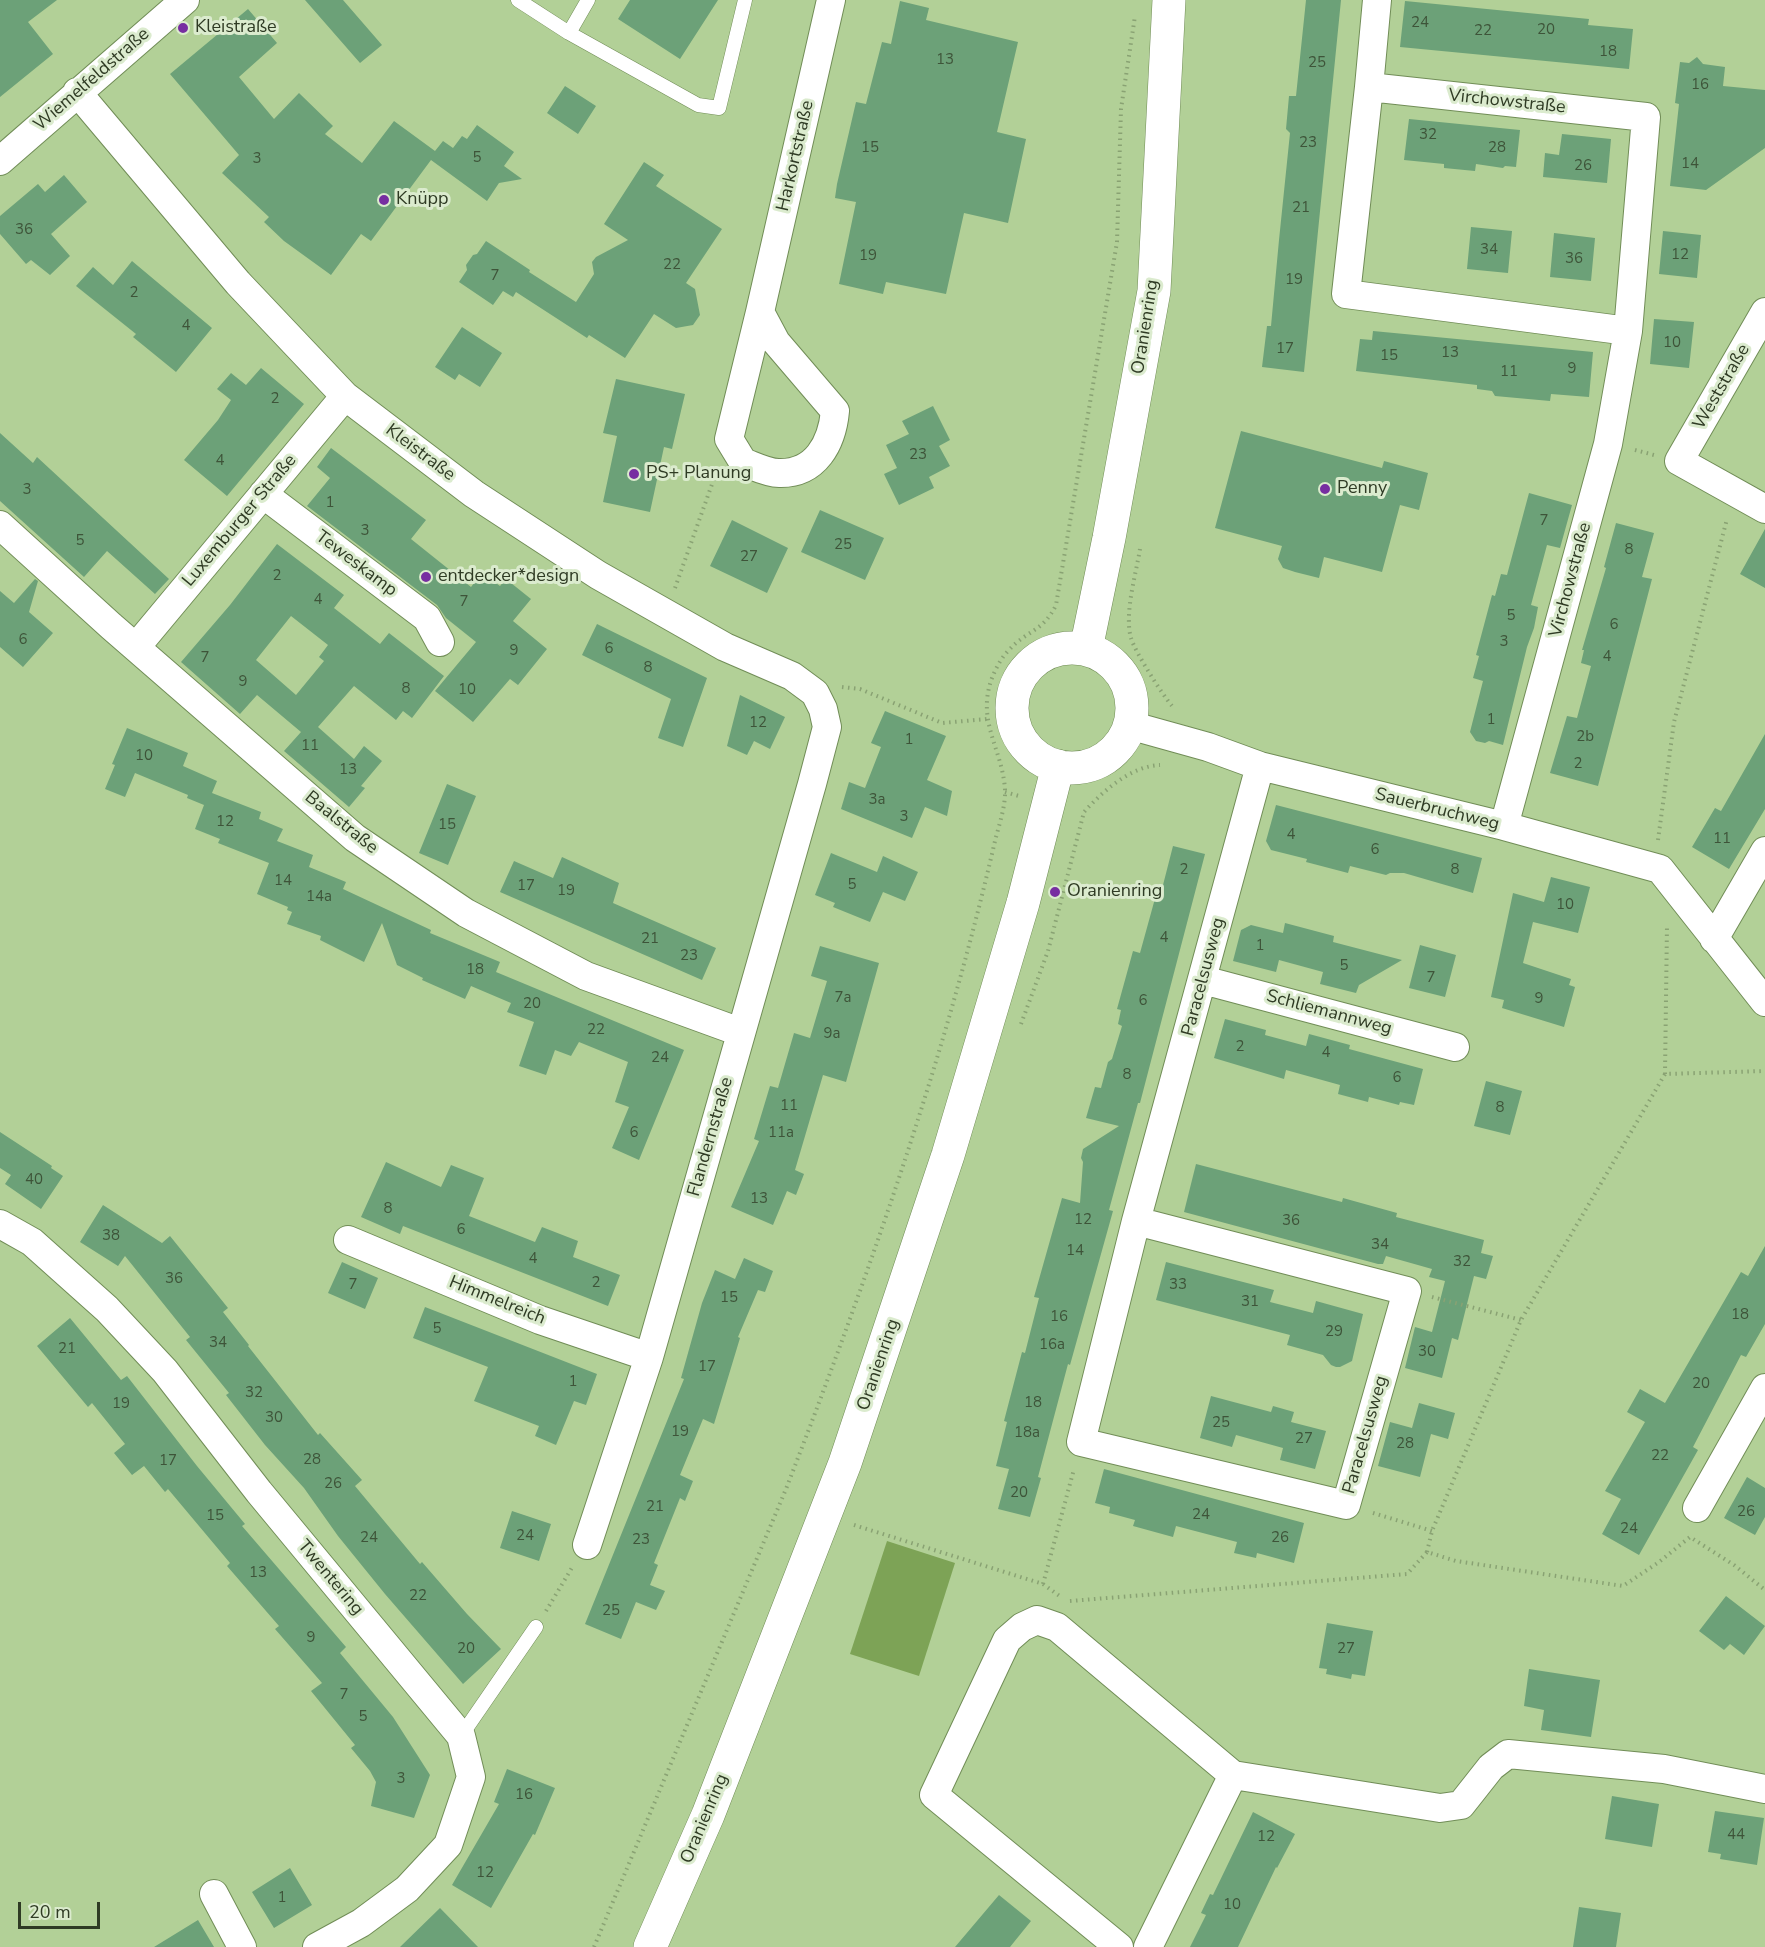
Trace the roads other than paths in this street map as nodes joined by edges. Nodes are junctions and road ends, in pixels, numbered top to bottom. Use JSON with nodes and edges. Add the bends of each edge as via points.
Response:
{"nodes":[{"id":1,"x":184,"y":0,"type":"edge"},
{"id":2,"x":518,"y":0,"type":"edge"},
{"id":3,"x":588,"y":0,"type":"edge"},
{"id":4,"x":745,"y":0,"type":"edge"},
{"id":5,"x":831,"y":0,"type":"edge"},
{"id":6,"x":1169,"y":0,"type":"edge"},
{"id":7,"x":1377,"y":0,"type":"edge"},
{"id":8,"x":569,"y":33,"type":"junction"},
{"id":9,"x":1369,"y":87,"type":"junction"},
{"id":10,"x":77,"y":92,"type":"junction"},
{"id":11,"x":0,"y":161,"type":"edge"},
{"id":12,"x":760,"y":312,"type":"junction"},
{"id":13,"x":1765,"y":312,"type":"edge"},
{"id":14,"x":1628,"y":331,"type":"junction"},
{"id":15,"x":345,"y":396,"type":"junction"},
{"id":16,"x":263,"y":494,"type":"junction"},
{"id":17,"x":1765,"y":509,"type":"edge"},
{"id":18,"x":0,"y":525,"type":"edge"},
{"id":19,"x":440,"y":642,"type":"dead end"},
{"id":20,"x":136,"y":647,"type":"junction"},
{"id":21,"x":1086,"y":649,"type":"junction"},
{"id":22,"x":1130,"y":725,"type":"junction"},
{"id":23,"x":827,"y":727,"type":"joint"},
{"id":24,"x":1058,"y":766,"type":"junction"},
{"id":25,"x":1260,"y":766,"type":"junction"},
{"id":26,"x":1504,"y":826,"type":"junction"},
{"id":27,"x":1765,"y":851,"type":"edge"},
{"id":28,"x":1714,"y":939,"type":"junction"},
{"id":29,"x":1203,"y":980,"type":"junction"},
{"id":30,"x":1765,"y":1002,"type":"edge"},
{"id":31,"x":740,"y":1032,"type":"junction"},
{"id":32,"x":1455,"y":1047,"type":"dead end"},
{"id":33,"x":1136,"y":1221,"type":"junction"},
{"id":34,"x":0,"y":1224,"type":"edge"},
{"id":35,"x":348,"y":1240,"type":"dead end"},
{"id":36,"x":649,"y":1357,"type":"junction"},
{"id":37,"x":1765,"y":1388,"type":"edge"},
{"id":38,"x":1697,"y":1508,"type":"dead end"},
{"id":39,"x":587,"y":1545,"type":"road end"},
{"id":40,"x":536,"y":1627,"type":"road end"},
{"id":41,"x":461,"y":1736,"type":"junction"},
{"id":42,"x":1233,"y":1775,"type":"junction"},
{"id":43,"x":1765,"y":1789,"type":"edge"},
{"id":44,"x":214,"y":1894,"type":"dead end"},
{"id":45,"x":242,"y":1947,"type":"edge"},
{"id":46,"x":317,"y":1947,"type":"edge"},
{"id":47,"x":650,"y":1947,"type":"edge"},
{"id":48,"x":1119,"y":1947,"type":"edge"},
{"id":49,"x":1148,"y":1947,"type":"edge"}],
"edges":[{"from":1,"to":10,"type":"street","name":"Wiemelfeldstraße"},
{"from":2,"to":8,"type":"lane"},
{"from":3,"to":8,"type":"lane"},
{"from":4,"to":8,"type":"lane","via":[[719,108],[698,105]]},
{"from":5,"to":12,"type":"street","name":"Harkortstraße"},
{"from":6,"to":21,"type":"street","name":"Oranienring","via":[[1154,291]]},
{"from":7,"to":9,"type":"street"},
{"from":9,"to":14,"type":"street","via":[[1346,294]]},
{"from":9,"to":14,"type":"street","name":"Virchowstraße","via":[[1646,117]]},
{"from":10,"to":11,"type":"street","name":"Wiemelfeldstraße"},
{"from":10,"to":15,"type":"street","name":"Kleistraße","via":[[238,284]]},
{"from":12,"to":12,"type":"street","name":"Harkortstraße","via":[[729,439],[743,462],[777,473],[792,472],[814,464],[825,448],[835,411],[776,342]]},
{"from":13,"to":17,"type":"street","name":"Weststraße","via":[[1679,461]]},
{"from":14,"to":26,"type":"street","name":"Virchowstraße","via":[[1608,444]]},
{"from":15,"to":16,"type":"street","name":"Luxemburger Straße"},
{"from":15,"to":23,"type":"street","name":"Kleistraße","via":[[474,494],[598,575],[725,647],[792,676],[815,693]]},
{"from":16,"to":19,"type":"street","name":"Teweskamp","via":[[427,618]]},
{"from":16,"to":20,"type":"street","name":"Luxemburger Straße"},
{"from":18,"to":20,"type":"street","name":"Baalstraße"},
{"from":20,"to":31,"type":"street","name":"Baalstraße","via":[[355,838],[466,913],[586,976]]},
{"from":21,"to":22,"type":"street","via":[[1110,661],[1125,678],[1132,700]]},
{"from":21,"to":24,"type":"street","via":[[1069,647],[1048,652],[1018,680],[1012,700],[1014,721],[1022,741],[1038,757]]},
{"from":22,"to":24,"type":"street","via":[[1120,744],[1103,759],[1081,767]]},
{"from":22,"to":25,"type":"street","name":"Sauerbruchweg"},
{"from":23,"to":31,"type":"street","name":"Flandernstraße"},
{"from":24,"to":47,"type":"street","name":"Oranienring","via":[[1023,903],[955,1133],[845,1463],[708,1815]]},
{"from":25,"to":26,"type":"street","name":"Sauerbruchweg"},
{"from":25,"to":29,"type":"street","name":"Paracelsusweg"},
{"from":26,"to":28,"type":"street","name":"Sauerbruchweg","via":[[1660,869]]},
{"from":27,"to":28,"type":"street"},
{"from":28,"to":30,"type":"street"},
{"from":29,"to":32,"type":"street","name":"Schliemannweg"},
{"from":29,"to":33,"type":"street","name":"Paracelsusweg"},
{"from":31,"to":36,"type":"street","name":"Flandernstraße"},
{"from":33,"to":33,"type":"street","name":"Paracelsusweg","via":[[1407,1291],[1346,1505],[1081,1442]]},
{"from":34,"to":41,"type":"street","name":"Twentering","via":[[32,1242],[57,1264],[107,1309],[165,1371],[259,1492]]},
{"from":35,"to":36,"type":"street","name":"Himmelreich","via":[[540,1320]]},
{"from":36,"to":39,"type":"street","name":"Flandernstraße"},
{"from":37,"to":38,"type":"street"},
{"from":40,"to":41,"type":"lane"},
{"from":41,"to":46,"type":"street","name":"Twentering","via":[[471,1777],[448,1845],[407,1890],[361,1923]]},
{"from":42,"to":43,"type":"street","via":[[1440,1808],[1461,1805],[1491,1767],[1508,1754],[1664,1768]]},
{"from":42,"to":48,"type":"street","via":[[1058,1627],[1037,1620],[1007,1640],[934,1795]]},
{"from":42,"to":49,"type":"street"},
{"from":44,"to":45,"type":"street"}]}
